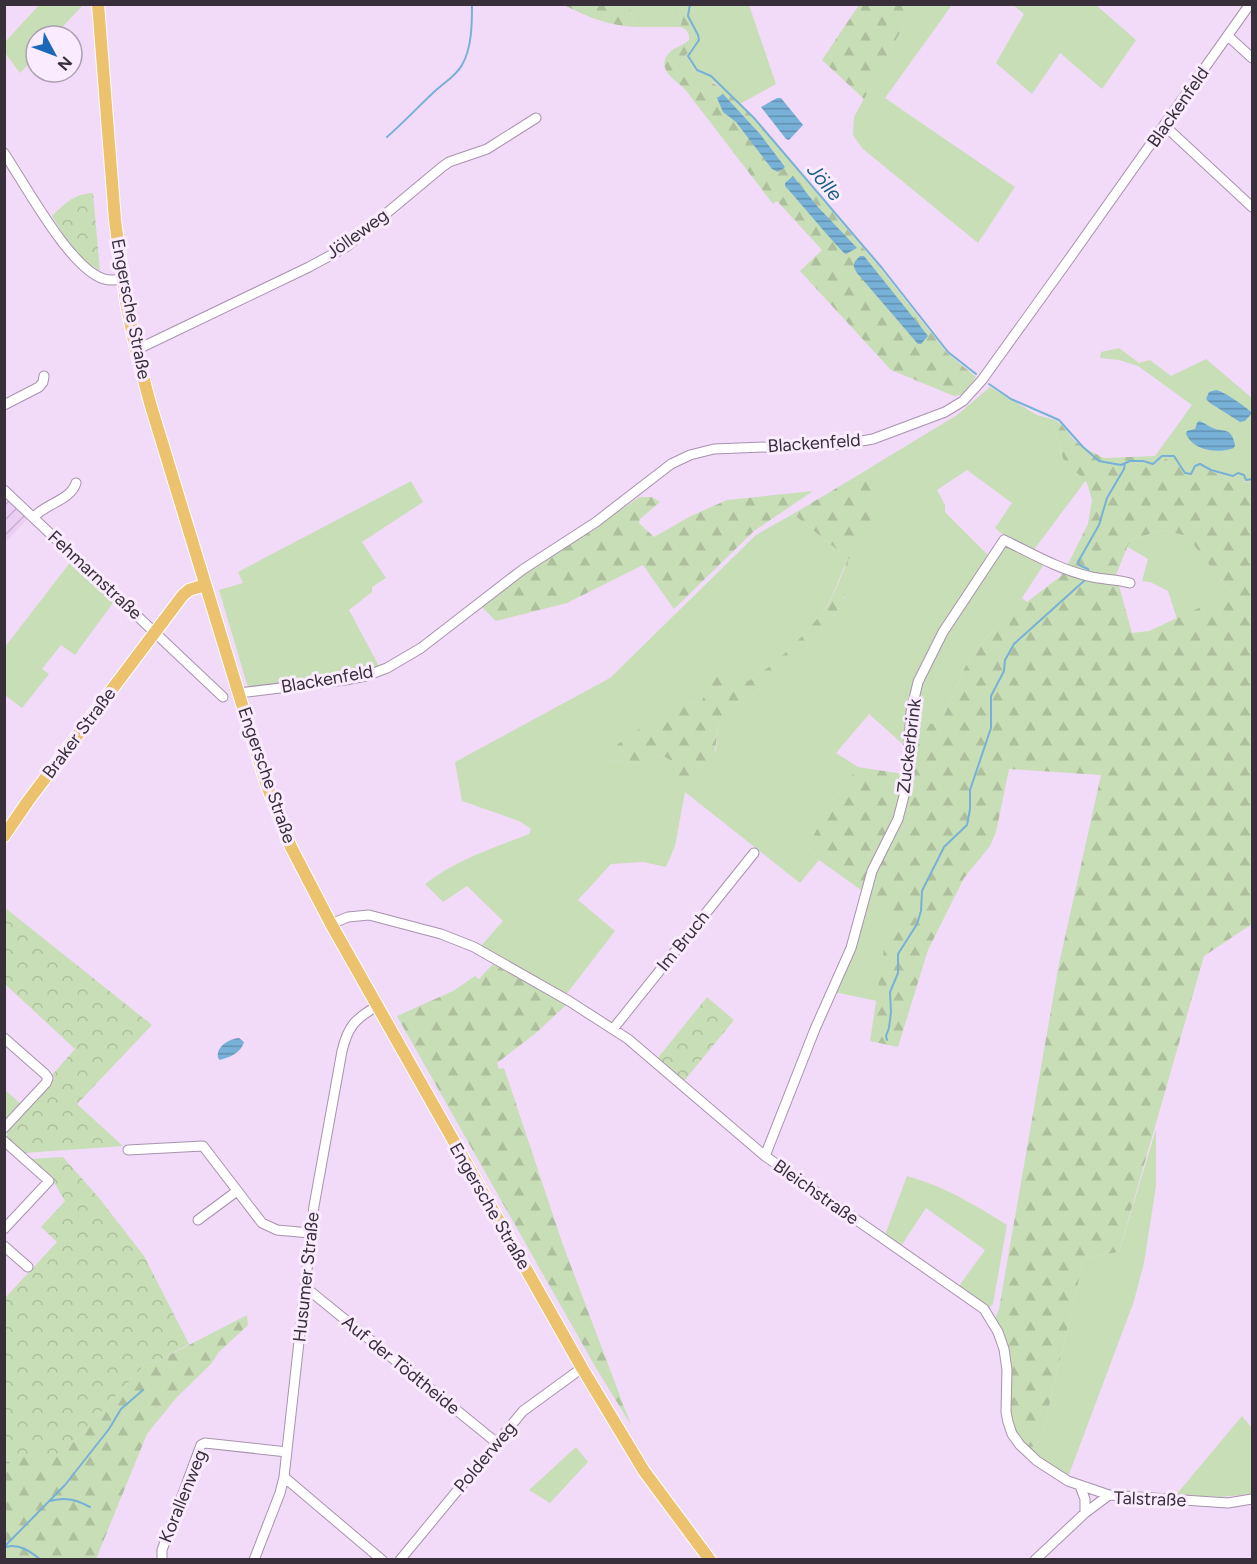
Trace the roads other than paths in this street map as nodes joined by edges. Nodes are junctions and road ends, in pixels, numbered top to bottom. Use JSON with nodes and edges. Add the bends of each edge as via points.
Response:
{"nodes":[{"id":1,"x":98,"y":4,"type":"edge"},
{"id":2,"x":1250,"y":4,"type":"edge"},
{"id":3,"x":1228,"y":36,"type":"junction"},
{"id":4,"x":1252,"y":58,"type":"edge"},
{"id":5,"x":536,"y":118,"type":"dead end"},
{"id":6,"x":1165,"y":126,"type":"junction"},
{"id":7,"x":4,"y":153,"type":"edge"},
{"id":8,"x":1252,"y":207,"type":"edge"},
{"id":9,"x":123,"y":279,"type":"junction"},
{"id":10,"x":136,"y":350,"type":"junction"},
{"id":11,"x":44,"y":376,"type":"dead end"},
{"id":12,"x":4,"y":405,"type":"edge"},
{"id":13,"x":76,"y":483,"type":"dead end"},
{"id":14,"x":4,"y":490,"type":"edge"},
{"id":15,"x":34,"y":518,"type":"junction"},
{"id":16,"x":1130,"y":583,"type":"dead end"},
{"id":17,"x":205,"y":585,"type":"junction"},
{"id":18,"x":156,"y":632,"type":"junction"},
{"id":19,"x":239,"y":693,"type":"junction"},
{"id":20,"x":223,"y":697,"type":"dead end"},
{"id":21,"x":4,"y":836,"type":"edge"},
{"id":22,"x":754,"y":853,"type":"dead end"},
{"id":23,"x":331,"y":924,"type":"junction"},
{"id":24,"x":377,"y":1006,"type":"junction"},
{"id":25,"x":613,"y":1029,"type":"junction"},
{"id":26,"x":4,"y":1038,"type":"edge"},
{"id":27,"x":4,"y":1128,"type":"edge"},
{"id":28,"x":4,"y":1141,"type":"edge"},
{"id":29,"x":128,"y":1150,"type":"dead end"},
{"id":30,"x":765,"y":1156,"type":"junction"},
{"id":31,"x":237,"y":1191,"type":"junction"},
{"id":32,"x":198,"y":1220,"type":"dead end"},
{"id":33,"x":4,"y":1229,"type":"edge"},
{"id":34,"x":310,"y":1233,"type":"junction"},
{"id":35,"x":4,"y":1246,"type":"edge"},
{"id":36,"x":28,"y":1267,"type":"dead end"},
{"id":37,"x":305,"y":1287,"type":"junction"},
{"id":38,"x":582,"y":1368,"type":"junction"},
{"id":39,"x":496,"y":1443,"type":"junction"},
{"id":40,"x":287,"y":1452,"type":"junction"},
{"id":41,"x":284,"y":1477,"type":"junction"},
{"id":42,"x":1080,"y":1486,"type":"junction"},
{"id":43,"x":1109,"y":1495,"type":"junction"},
{"id":44,"x":1252,"y":1500,"type":"edge"},
{"id":45,"x":1085,"y":1513,"type":"junction"},
{"id":46,"x":162,"y":1560,"type":"edge"},
{"id":47,"x":254,"y":1560,"type":"edge"},
{"id":48,"x":382,"y":1560,"type":"edge"},
{"id":49,"x":400,"y":1560,"type":"edge"},
{"id":50,"x":710,"y":1560,"type":"edge"},
{"id":51,"x":1035,"y":1560,"type":"edge"}],
"edges":[{"from":1,"to":9,"type":"main road","name":"Engersche Straße"},
{"from":2,"to":3,"type":"street","name":"Blackenfeld"},
{"from":3,"to":4,"type":"street"},
{"from":3,"to":6,"type":"street","name":"Blackenfeld"},
{"from":5,"to":10,"type":"street","name":"Jölleweg","via":[[487,149],[449,162],[346,247]]},
{"from":6,"to":8,"type":"street"},
{"from":6,"to":19,"type":"street","name":"Blackenfeld","via":[[963,401],[945,412],[873,439],[846,444],[714,449],[690,455],[671,464],[596,522],[513,576],[421,648],[387,668],[345,680]]},
{"from":7,"to":9,"type":"street","via":[[75,260],[102,279]]},
{"from":9,"to":10,"type":"main road","name":"Engersche Straße"},
{"from":10,"to":17,"type":"main road","name":"Engersche Straße"},
{"from":11,"to":12,"type":"street","via":[[39,387]]},
{"from":13,"to":15,"type":"street","name":"Fehmarnstraße","via":[[71,492]]},
{"from":14,"to":15,"type":"street","name":"Fehmarnstraße"},
{"from":15,"to":18,"type":"street","name":"Fehmarnstraße"},
{"from":16,"to":30,"type":"street","name":"Zuckerbrink","via":[[1057,566],[1004,540],[943,632],[913,700],[906,788],[898,819],[872,871],[851,948],[814,1029]]},
{"from":17,"to":18,"type":"main road","name":"Braker Straße","via":[[186,592]]},
{"from":17,"to":19,"type":"main road","name":"Engersche Straße"},
{"from":18,"to":20,"type":"street"},
{"from":18,"to":21,"type":"main road","name":"Braker Straße"},
{"from":19,"to":23,"type":"main road","name":"Engersche Straße","via":[[284,830]]},
{"from":22,"to":25,"type":"street","name":"Im Bruch"},
{"from":23,"to":24,"type":"main road","name":"Engersche Straße"},
{"from":23,"to":25,"type":"street","name":"Bleichstraße","via":[[369,915],[441,934],[474,947]]},
{"from":24,"to":34,"type":"street","name":"Husumer Straße","via":[[357,1019],[344,1042]]},
{"from":24,"to":38,"type":"main road","name":"Engersche Straße"},
{"from":25,"to":30,"type":"street","name":"Bleichstraße"},
{"from":26,"to":27,"type":"street","via":[[48,1078]]},
{"from":28,"to":33,"type":"street","via":[[49,1181]]},
{"from":29,"to":31,"type":"street","via":[[203,1146]]},
{"from":30,"to":42,"type":"street","name":"Bleichstraße","via":[[984,1309],[999,1332],[1004,1349],[1006,1412],[1012,1434],[1032,1457]]},
{"from":31,"to":32,"type":"street"},
{"from":31,"to":34,"type":"street","via":[[269,1228]]},
{"from":34,"to":37,"type":"street","name":"Husumer Straße"},
{"from":35,"to":36,"type":"street"},
{"from":37,"to":39,"type":"street","name":"Auf der Tödtheide"},
{"from":37,"to":40,"type":"street","name":"Husumer Straße"},
{"from":38,"to":39,"type":"street","name":"Polderweg","via":[[523,1411]]},
{"from":38,"to":50,"type":"main road","name":"Engersche Straße","via":[[644,1471]]},
{"from":39,"to":49,"type":"street","name":"Polderweg"},
{"from":40,"to":41,"type":"street","name":"Husumer Straße"},
{"from":40,"to":46,"type":"street","name":"Korallenweg","via":[[201,1445],[162,1550]]},
{"from":41,"to":47,"type":"street","name":"Husumer Straße"},
{"from":41,"to":48,"type":"street"},
{"from":42,"to":43,"type":"street","name":"Bleichstraße"},
{"from":42,"to":45,"type":"street"},
{"from":43,"to":44,"type":"street","name":"Talstraße","via":[[1228,1503]]},
{"from":43,"to":45,"type":"street","name":"Talstraße"},
{"from":45,"to":51,"type":"street","name":"Talstraße"}]}
